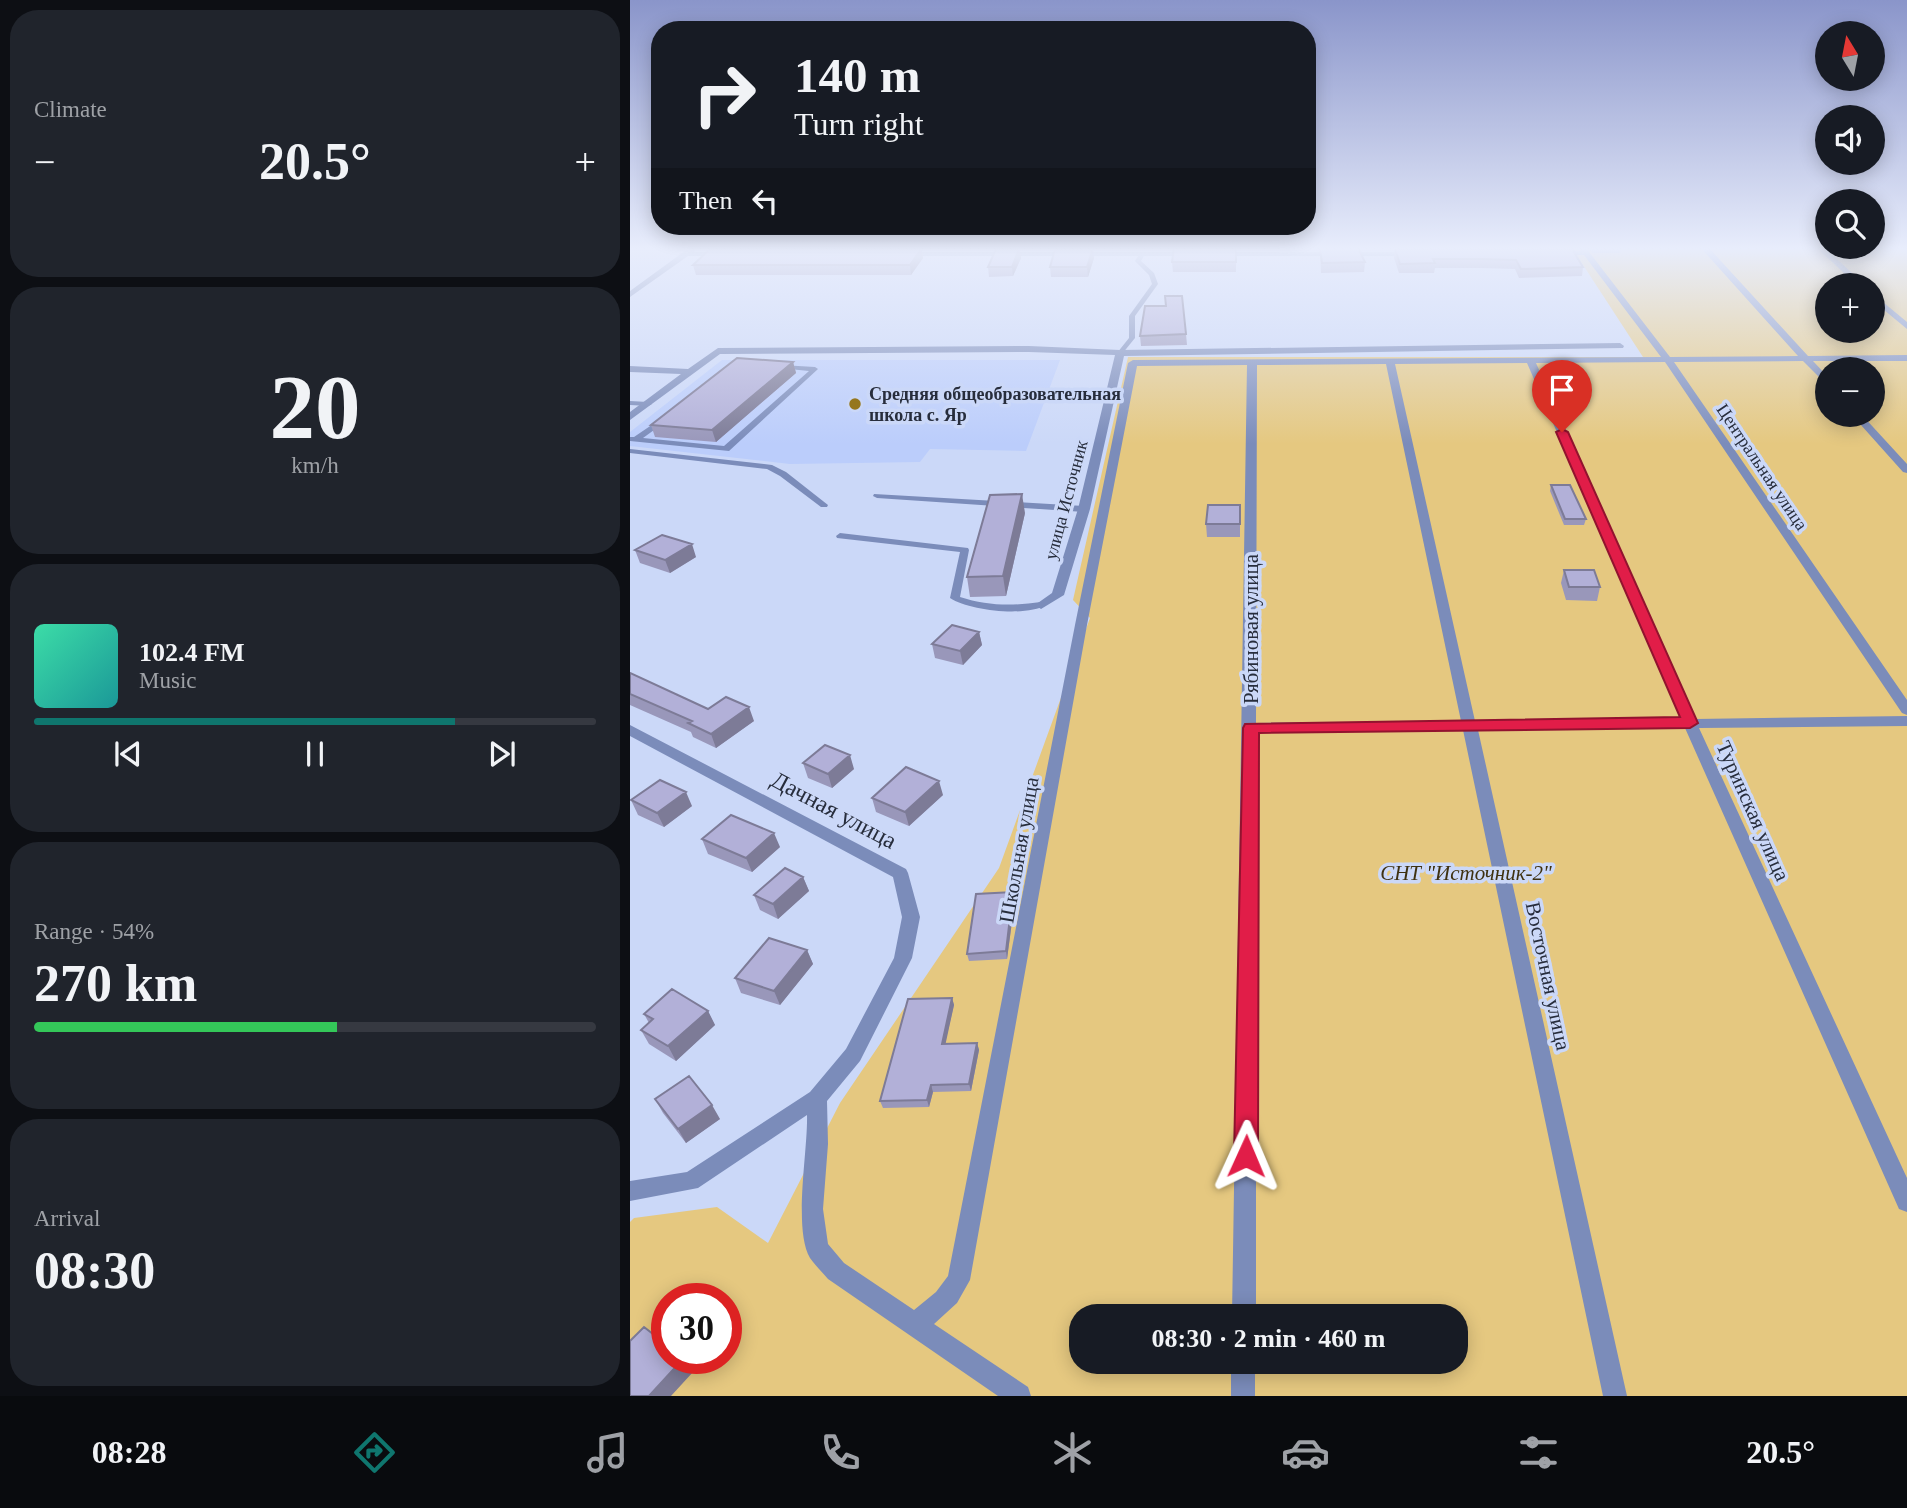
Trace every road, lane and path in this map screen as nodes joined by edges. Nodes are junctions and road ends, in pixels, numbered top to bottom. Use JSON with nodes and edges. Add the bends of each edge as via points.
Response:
{"nodes":[{"id":1,"x":1134,"y":313,"type":"edge"},
{"id":2,"x":1632,"y":313,"type":"edge"},
{"id":3,"x":1764,"y":313,"type":"edge"},
{"id":4,"x":1892,"y":313,"type":"edge"},
{"id":5,"x":1907,"y":326,"type":"edge"},
{"id":6,"x":1620,"y":346,"type":"dead end"},
{"id":7,"x":1127,"y":358,"type":"junction"},
{"id":8,"x":1907,"y":358,"type":"edge"},
{"id":9,"x":1667,"y":359,"type":"junction"},
{"id":10,"x":1806,"y":359,"type":"junction"},
{"id":11,"x":1530,"y":360,"type":"junction"},
{"id":12,"x":1390,"y":361,"type":"junction"},
{"id":13,"x":1252,"y":362,"type":"junction"},
{"id":14,"x":775,"y":367,"type":"edge"},
{"id":15,"x":630,"y":369,"type":"edge"},
{"id":16,"x":1815,"y":369,"type":"edge"},
{"id":17,"x":691,"y":372,"type":"junction"},
{"id":18,"x":630,"y":403,"type":"edge"},
{"id":19,"x":648,"y":404,"type":"junction"},
{"id":20,"x":630,"y":417,"type":"edge"},
{"id":21,"x":665,"y":417,"type":"edge"},
{"id":22,"x":1868,"y":427,"type":"edge"},
{"id":23,"x":632,"y":440,"type":"edge"},
{"id":24,"x":630,"y":451,"type":"edge"},
{"id":25,"x":1907,"y":471,"type":"edge"},
{"id":26,"x":877,"y":496,"type":"dead end"},
{"id":27,"x":824,"y":505,"type":"dead end"},
{"id":28,"x":1084,"y":509,"type":"junction"},
{"id":29,"x":840,"y":536,"type":"dead end"},
{"id":30,"x":1041,"y":605,"type":"joint"},
{"id":31,"x":1907,"y":710,"type":"edge"},
{"id":32,"x":1907,"y":720,"type":"edge"},
{"id":33,"x":1690,"y":723,"type":"junction"},
{"id":34,"x":1471,"y":726,"type":"junction"},
{"id":35,"x":1251,"y":728,"type":"junction"},
{"id":36,"x":630,"y":730,"type":"edge"},
{"id":37,"x":817,"y":1098,"type":"junction"},
{"id":38,"x":630,"y":1191,"type":"edge"},
{"id":39,"x":1907,"y":1202,"type":"edge"},
{"id":40,"x":1244,"y":1304,"type":"edge"},
{"id":41,"x":912,"y":1325,"type":"junction"},
{"id":42,"x":1243,"y":1374,"type":"edge"},
{"id":43,"x":1018,"y":1396,"type":"edge"},
{"id":44,"x":1243,"y":1396,"type":"edge"},
{"id":45,"x":1615,"y":1396,"type":"edge"}],
"edges":[{"from":1,"to":7,"type":"lane"},
{"from":2,"to":9,"type":"street","name":"Центральная улица"},
{"from":3,"to":10,"type":"street"},
{"from":4,"to":5,"type":"street"},
{"from":6,"to":7,"type":"street"},
{"from":7,"to":13,"type":"street"},
{"from":7,"to":17,"type":"street","via":[[1029,349],[718,351]]},
{"from":7,"to":28,"type":"street","name":"улица Источник"},
{"from":7,"to":41,"type":"street","name":"Школьная улица","via":[[959,1280],[939,1308]]},
{"from":8,"to":10,"type":"street"},
{"from":9,"to":10,"type":"street"},
{"from":9,"to":11,"type":"street"},
{"from":9,"to":31,"type":"street","name":"Центральная улица"},
{"from":10,"to":16,"type":"street"},
{"from":11,"to":12,"type":"street"},
{"from":11,"to":33,"type":"street","name":"Туринская улица"},
{"from":12,"to":13,"type":"street"},
{"from":12,"to":34,"type":"street","name":"Восточная улица"},
{"from":13,"to":35,"type":"street","name":"Рябиновая улица"},
{"from":14,"to":23,"type":"lane","via":[[815,369],[726,449]]},
{"from":15,"to":17,"type":"street"},
{"from":17,"to":19,"type":"street"},
{"from":18,"to":19,"type":"lane"},
{"from":19,"to":20,"type":"street"},
{"from":21,"to":23,"type":"lane"},
{"from":22,"to":25,"type":"street"},
{"from":24,"to":27,"type":"lane","via":[[769,467]]},
{"from":26,"to":28,"type":"lane"},
{"from":28,"to":30,"type":"street","name":"улица Источник","via":[[1058,595]]},
{"from":29,"to":30,"type":"lane","via":[[965,550],[955,598],[978,607],[1010,610]]},
{"from":32,"to":33,"type":"street"},
{"from":33,"to":34,"type":"street"},
{"from":33,"to":39,"type":"street","name":"Туринская улица"},
{"from":34,"to":35,"type":"street"},
{"from":34,"to":45,"type":"street","name":"Восточная улица"},
{"from":35,"to":40,"type":"street","name":"Рябиновая улица"},
{"from":36,"to":37,"type":"street","name":"Дачная улица","via":[[900,873],[911,916],[903,958],[853,1055]]},
{"from":37,"to":38,"type":"street","name":"Дачная улица","via":[[691,1181]]},
{"from":37,"to":41,"type":"street","via":[[812,1209],[818,1250],[836,1271]]},
{"from":41,"to":43,"type":"street"},
{"from":42,"to":44,"type":"street"}]}
